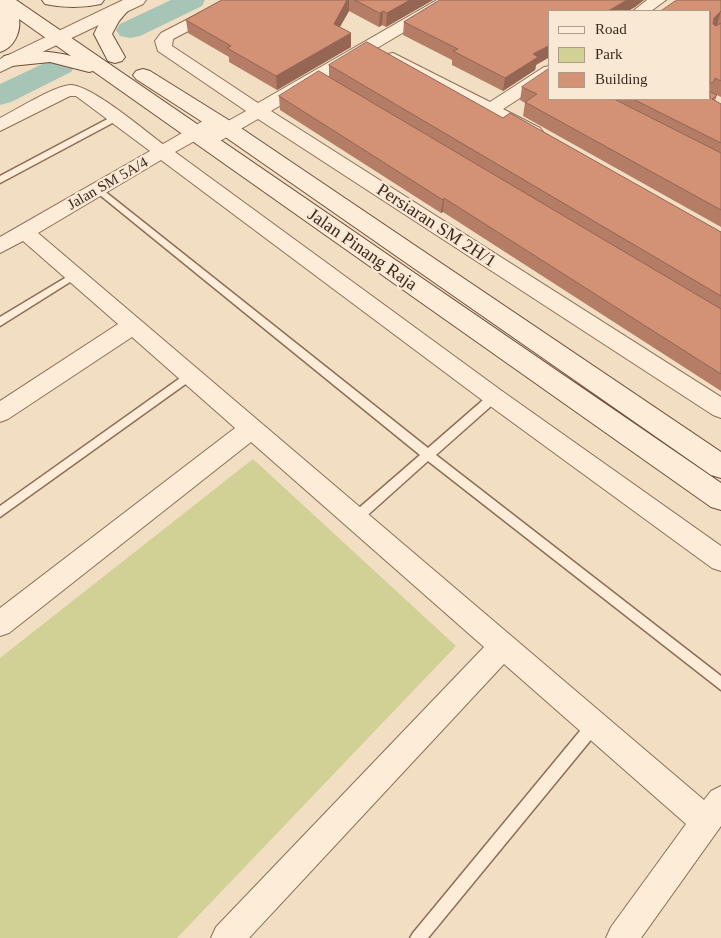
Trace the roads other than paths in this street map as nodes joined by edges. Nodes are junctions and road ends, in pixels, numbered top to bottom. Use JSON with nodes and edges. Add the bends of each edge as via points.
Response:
{"nodes":[{"id":1,"x":3,"y":0,"type":"edge"},
{"id":2,"x":32,"y":0,"type":"edge"},
{"id":3,"x":51,"y":0,"type":"edge"},
{"id":4,"x":95,"y":0,"type":"edge"},
{"id":5,"x":237,"y":0,"type":"edge"},
{"id":6,"x":448,"y":0,"type":"edge"},
{"id":7,"x":658,"y":0,"type":"edge"},
{"id":8,"x":124,"y":2,"type":"edge"},
{"id":9,"x":643,"y":10,"type":"edge"},
{"id":10,"x":62,"y":30,"type":"junction"},
{"id":11,"x":370,"y":46,"type":"junction"},
{"id":12,"x":3,"y":56,"type":"edge"},
{"id":13,"x":111,"y":64,"type":"junction"},
{"id":14,"x":548,"y":74,"type":"edge"},
{"id":15,"x":492,"y":108,"type":"junction"},
{"id":16,"x":258,"y":111,"type":"junction"},
{"id":17,"x":114,"y":118,"type":"junction"},
{"id":18,"x":0,"y":125,"type":"edge"},
{"id":19,"x":211,"y":131,"type":"junction"},
{"id":20,"x":551,"y":142,"type":"edge"},
{"id":21,"x":162,"y":152,"type":"junction"},
{"id":22,"x":0,"y":180,"type":"edge"},
{"id":23,"x":98,"y":189,"type":"junction"},
{"id":24,"x":25,"y":232,"type":"junction"},
{"id":25,"x":0,"y":246,"type":"edge"},
{"id":26,"x":75,"y":275,"type":"junction"},
{"id":27,"x":0,"y":322,"type":"edge"},
{"id":28,"x":132,"y":325,"type":"junction"},
{"id":29,"x":190,"y":374,"type":"junction"},
{"id":30,"x":494,"y":397,"type":"junction"},
{"id":31,"x":721,"y":409,"type":"edge"},
{"id":32,"x":0,"y":413,"type":"edge"},
{"id":33,"x":252,"y":428,"type":"junction"},
{"id":34,"x":428,"y":455,"type":"junction"},
{"id":35,"x":721,"y":467,"type":"edge"},
{"id":36,"x":721,"y":498,"type":"edge"},
{"id":37,"x":0,"y":512,"type":"edge"},
{"id":38,"x":356,"y":518,"type":"junction"},
{"id":39,"x":721,"y":560,"type":"edge"},
{"id":40,"x":0,"y":624,"type":"edge"},
{"id":41,"x":503,"y":646,"type":"junction"},
{"id":42,"x":721,"y":684,"type":"edge"},
{"id":43,"x":594,"y":725,"type":"junction"},
{"id":44,"x":713,"y":811,"type":"edge"},
{"id":45,"x":226,"y":938,"type":"edge"},
{"id":46,"x":418,"y":938,"type":"edge"},
{"id":47,"x":622,"y":938,"type":"edge"}],
"edges":[{"from":1,"to":10,"type":"main road","name":"Jalan Pinang Raja"},
{"from":1,"to":12,"type":"main road","via":[[10,14],[11,28]]},
{"from":2,"to":10,"type":"main road","name":"Jalan Pinang Raja"},
{"from":3,"to":4,"type":"main road"},
{"from":5,"to":16,"type":"street","name":"Persiaran SM 2H/1","via":[[162,41],[164,48]]},
{"from":6,"to":11,"type":"street","name":"Jalan SM 5A/4"},
{"from":7,"to":9,"type":"street"},
{"from":8,"to":10,"type":"main road"},
{"from":8,"to":13,"type":"main road","via":[[103,34]]},
{"from":10,"to":12,"type":"main road"},
{"from":10,"to":13,"type":"main road","name":"Jalan Pinang Raja"},
{"from":11,"to":15,"type":"street"},
{"from":11,"to":16,"type":"street","name":"Jalan SM 5A/4","via":[[321,79]]},
{"from":12,"to":13,"type":"main road","via":[[50,56]]},
{"from":13,"to":19,"type":"main road","name":"Jalan Pinang Raja"},
{"from":14,"to":15,"type":"street"},
{"from":15,"to":20,"type":"street"},
{"from":16,"to":19,"type":"street","name":"Jalan SM 5A/4"},
{"from":16,"to":31,"type":"street","name":"Persiaran SM 2H/1"},
{"from":17,"to":18,"type":"street","via":[[81,92],[70,90]]},
{"from":17,"to":21,"type":"street"},
{"from":17,"to":22,"type":"lane"},
{"from":19,"to":21,"type":"street","name":"Jalan SM 5A/4"},
{"from":19,"to":35,"type":"main road"},
{"from":19,"to":36,"type":"main road","name":"Jalan Pinang Raja"},
{"from":21,"to":23,"type":"street","name":"Jalan SM 5A/4"},
{"from":21,"to":30,"type":"street"},
{"from":23,"to":24,"type":"street","name":"Jalan SM 5A/4"},
{"from":23,"to":34,"type":"lane"},
{"from":24,"to":25,"type":"street","name":"Jalan SM 5A/4"},
{"from":24,"to":26,"type":"street"},
{"from":26,"to":27,"type":"lane"},
{"from":26,"to":28,"type":"street"},
{"from":28,"to":29,"type":"street"},
{"from":28,"to":32,"type":"street"},
{"from":29,"to":33,"type":"street"},
{"from":29,"to":37,"type":"lane"},
{"from":30,"to":34,"type":"lane"},
{"from":30,"to":39,"type":"street"},
{"from":33,"to":38,"type":"street"},
{"from":33,"to":40,"type":"street"},
{"from":34,"to":38,"type":"lane"},
{"from":34,"to":42,"type":"lane"},
{"from":38,"to":41,"type":"street"},
{"from":41,"to":43,"type":"street"},
{"from":41,"to":45,"type":"street"},
{"from":43,"to":44,"type":"street"},
{"from":43,"to":46,"type":"lane"},
{"from":44,"to":47,"type":"street"}]}
